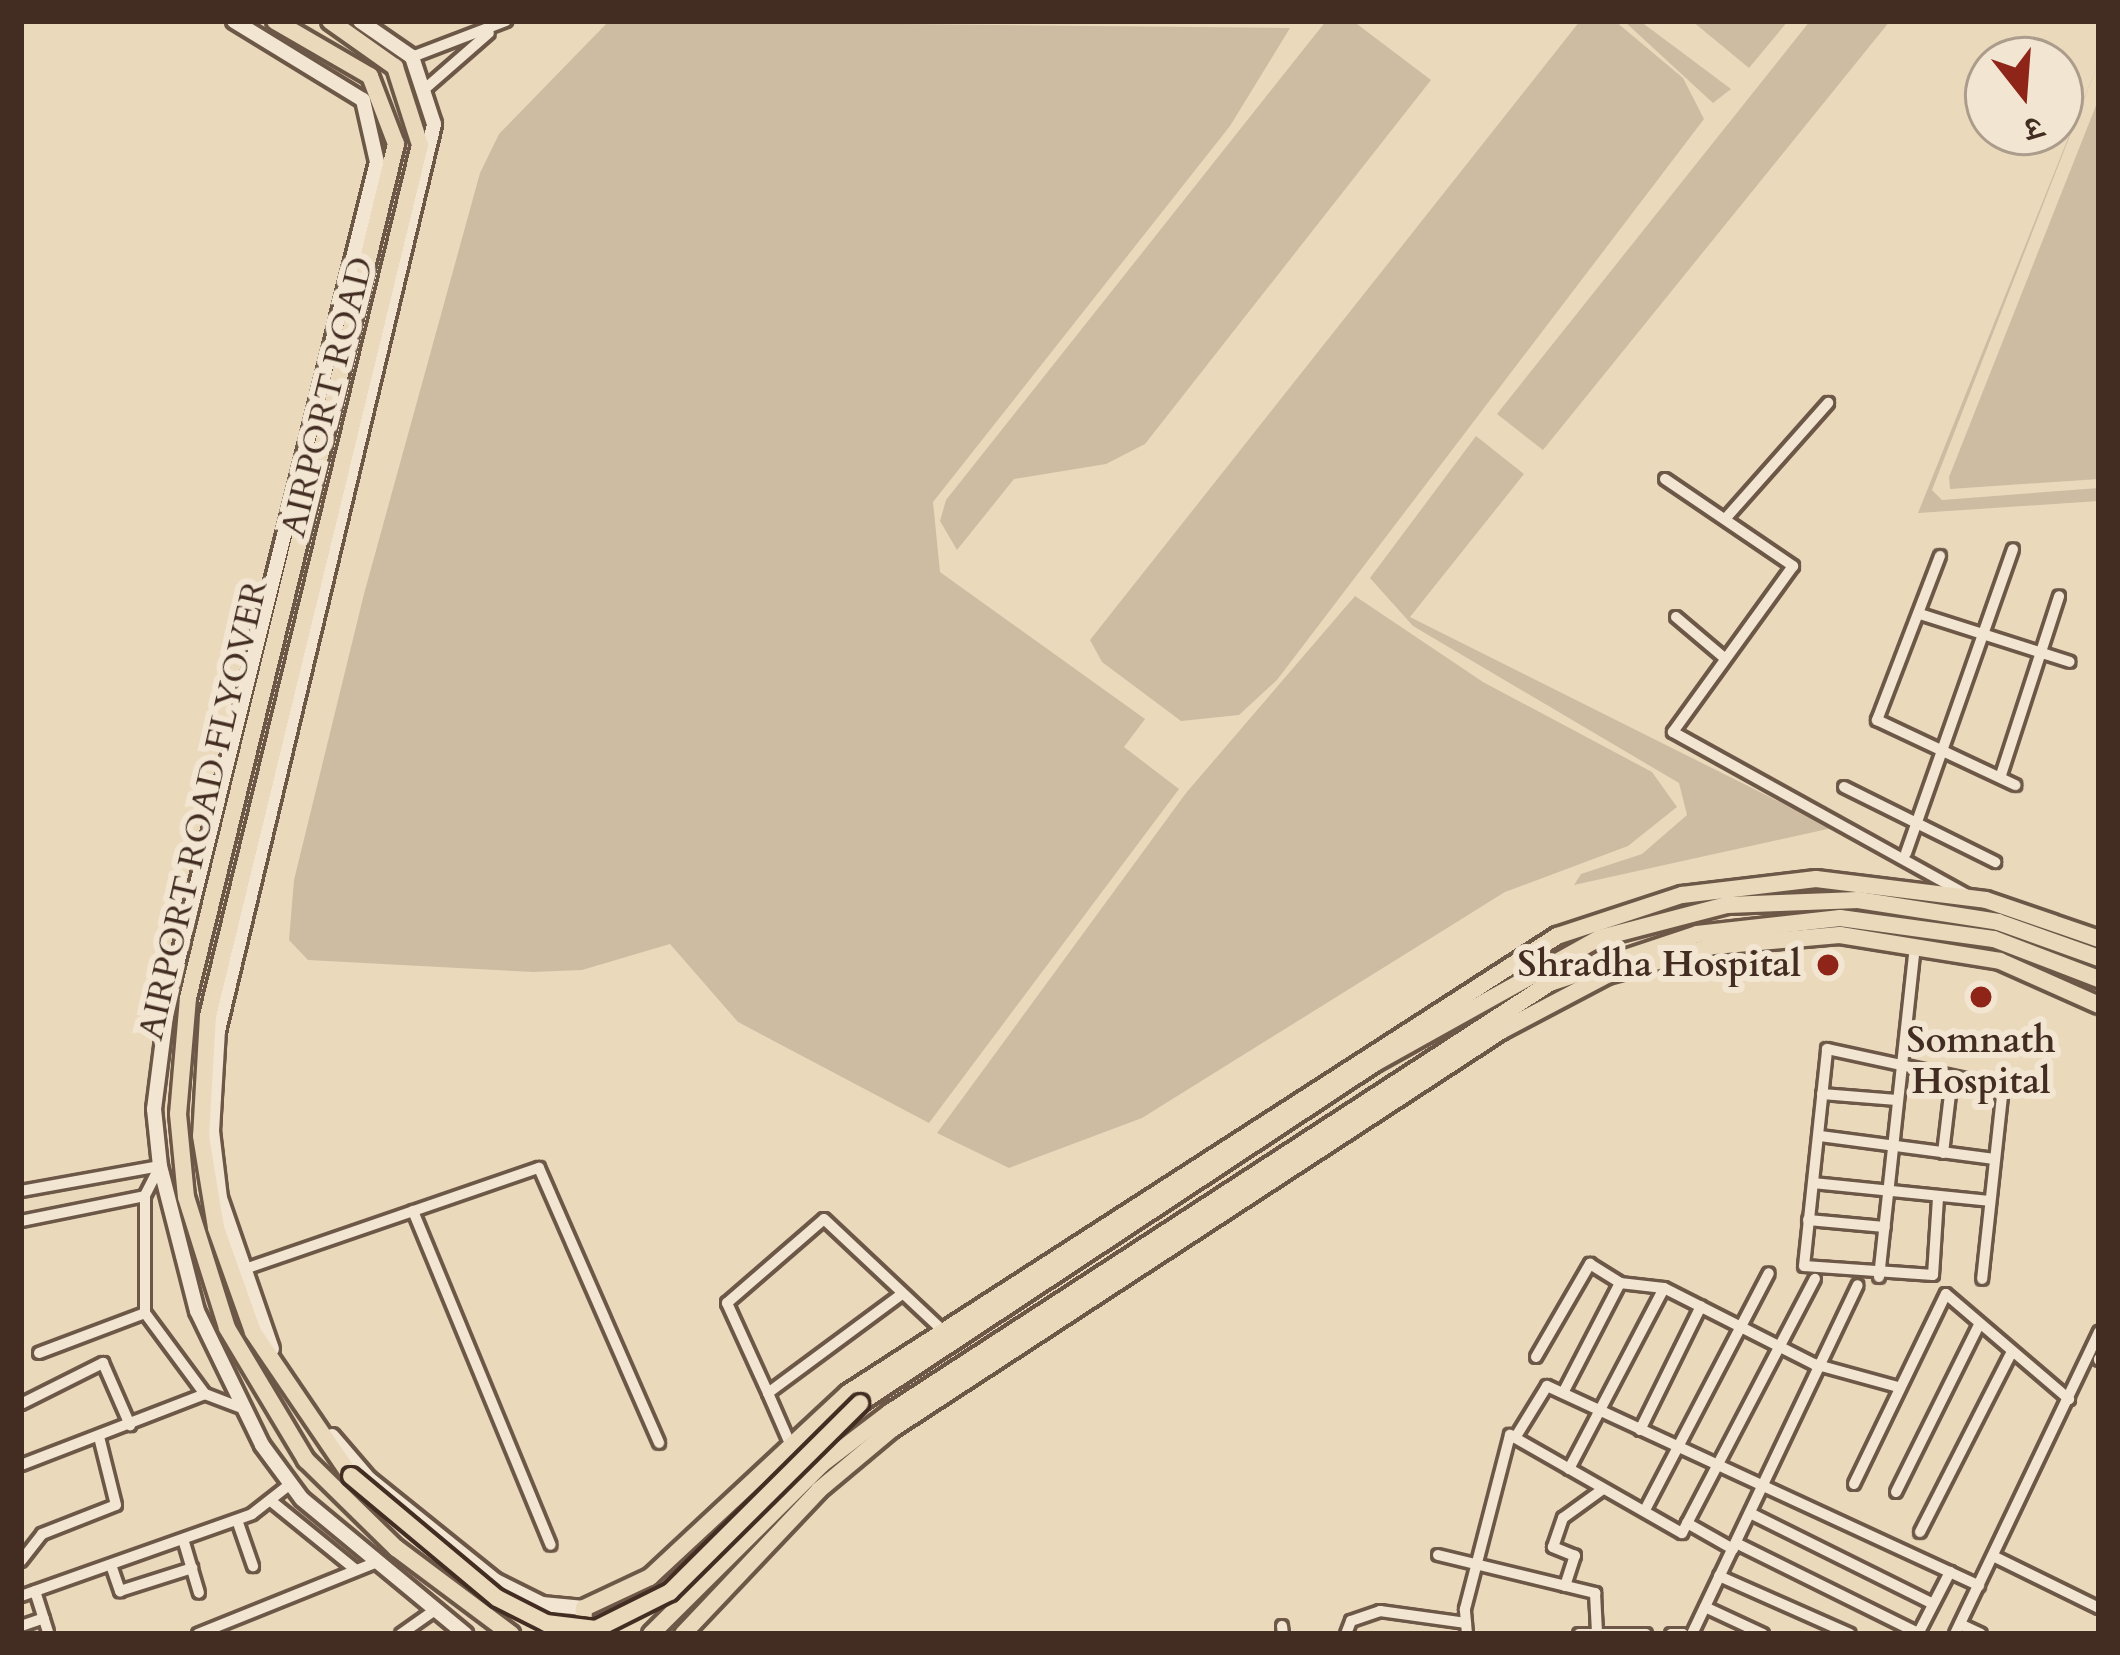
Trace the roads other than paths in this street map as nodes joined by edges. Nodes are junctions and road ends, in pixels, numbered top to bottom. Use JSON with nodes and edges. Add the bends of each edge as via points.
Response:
{"nodes":[{"id":1,"x":234,"y":21,"type":"edge"},
{"id":2,"x":275,"y":21,"type":"edge"},
{"id":3,"x":330,"y":21,"type":"edge"},
{"id":4,"x":360,"y":21,"type":"edge"},
{"id":5,"x":501,"y":24,"type":"edge"},
{"id":6,"x":412,"y":57,"type":"junction"},
{"id":7,"x":427,"y":87,"type":"junction"},
{"id":8,"x":1828,"y":403,"type":"dead end"},
{"id":9,"x":1665,"y":479,"type":"dead end"},
{"id":10,"x":1726,"y":518,"type":"junction"},
{"id":11,"x":2013,"y":549,"type":"dead end"},
{"id":12,"x":1940,"y":556,"type":"dead end"},
{"id":13,"x":2059,"y":596,"type":"dead end"},
{"id":14,"x":1920,"y":614,"type":"junction"},
{"id":15,"x":1676,"y":616,"type":"dead end"},
{"id":16,"x":1979,"y":638,"type":"junction"},
{"id":17,"x":2042,"y":653,"type":"junction"},
{"id":18,"x":1722,"y":656,"type":"junction"},
{"id":19,"x":2070,"y":662,"type":"dead end"},
{"id":20,"x":1945,"y":748,"type":"junction"},
{"id":21,"x":2001,"y":776,"type":"junction"},
{"id":22,"x":2014,"y":784,"type":"dead end"},
{"id":23,"x":1844,"y":787,"type":"dead end"},
{"id":24,"x":1917,"y":821,"type":"junction"},
{"id":25,"x":1906,"y":853,"type":"junction"},
{"id":26,"x":1995,"y":862,"type":"dead end"},
{"id":27,"x":1971,"y":897,"type":"junction"},
{"id":28,"x":2096,"y":931,"type":"edge"},
{"id":29,"x":1915,"y":944,"type":"junction"},
{"id":30,"x":2099,"y":958,"type":"edge"},
{"id":31,"x":2099,"y":979,"type":"edge"},
{"id":32,"x":2099,"y":1005,"type":"edge"},
{"id":33,"x":1900,"y":1064,"type":"junction"},
{"id":34,"x":1952,"y":1078,"type":"junction"},
{"id":35,"x":1822,"y":1094,"type":"junction"},
{"id":36,"x":1898,"y":1100,"type":"junction"},
{"id":37,"x":1820,"y":1136,"type":"junction"},
{"id":38,"x":1892,"y":1148,"type":"junction"},
{"id":39,"x":1943,"y":1153,"type":"junction"},
{"id":40,"x":1994,"y":1159,"type":"junction"},
{"id":41,"x":160,"y":1166,"type":"junction"},
{"id":42,"x":1814,"y":1183,"type":"junction"},
{"id":43,"x":21,"y":1191,"type":"edge"},
{"id":44,"x":1889,"y":1191,"type":"junction"},
{"id":45,"x":145,"y":1196,"type":"junction"},
{"id":46,"x":1938,"y":1198,"type":"junction"},
{"id":47,"x":215,"y":1199,"type":"junction"},
{"id":48,"x":1989,"y":1201,"type":"junction"},
{"id":49,"x":413,"y":1211,"type":"junction"},
{"id":50,"x":1808,"y":1220,"type":"junction"},
{"id":51,"x":21,"y":1221,"type":"edge"},
{"id":52,"x":1885,"y":1227,"type":"junction"},
{"id":53,"x":240,"y":1270,"type":"junction"},
{"id":54,"x":1768,"y":1273,"type":"dead end"},
{"id":55,"x":1879,"y":1277,"type":"junction"},
{"id":56,"x":1815,"y":1279,"type":"dead end"},
{"id":57,"x":1982,"y":1279,"type":"dead end"},
{"id":58,"x":1620,"y":1283,"type":"junction"},
{"id":59,"x":1858,"y":1285,"type":"dead end"},
{"id":60,"x":1664,"y":1288,"type":"junction"},
{"id":61,"x":902,"y":1294,"type":"junction"},
{"id":62,"x":1701,"y":1306,"type":"junction"},
{"id":63,"x":146,"y":1313,"type":"junction"},
{"id":64,"x":1736,"y":1324,"type":"junction"},
{"id":65,"x":1978,"y":1325,"type":"junction"},
{"id":66,"x":941,"y":1337,"type":"junction"},
{"id":67,"x":2098,"y":1337,"type":"edge"},
{"id":68,"x":1775,"y":1348,"type":"junction"},
{"id":69,"x":39,"y":1353,"type":"dead end"},
{"id":70,"x":2010,"y":1355,"type":"junction"},
{"id":71,"x":1536,"y":1357,"type":"dead end"},
{"id":72,"x":1814,"y":1364,"type":"junction"},
{"id":73,"x":939,"y":1387,"type":"junction"},
{"id":74,"x":1898,"y":1387,"type":"junction"},
{"id":75,"x":768,"y":1393,"type":"junction"},
{"id":76,"x":1563,"y":1393,"type":"junction"},
{"id":77,"x":205,"y":1394,"type":"junction"},
{"id":78,"x":2069,"y":1400,"type":"junction"},
{"id":79,"x":21,"y":1405,"type":"edge"},
{"id":80,"x":238,"y":1407,"type":"junction"},
{"id":81,"x":1602,"y":1411,"type":"junction"},
{"id":82,"x":130,"y":1425,"type":"junction"},
{"id":83,"x":1640,"y":1430,"type":"junction"},
{"id":84,"x":99,"y":1437,"type":"junction"},
{"id":85,"x":1515,"y":1438,"type":"junction"},
{"id":86,"x":788,"y":1439,"type":"junction"},
{"id":87,"x":659,"y":1443,"type":"dead end"},
{"id":88,"x":1678,"y":1451,"type":"junction"},
{"id":89,"x":21,"y":1465,"type":"edge"},
{"id":90,"x":1713,"y":1468,"type":"junction"},
{"id":91,"x":1569,"y":1469,"type":"junction"},
{"id":92,"x":1854,"y":1484,"type":"dead end"},
{"id":93,"x":290,"y":1485,"type":"junction"},
{"id":94,"x":1758,"y":1486,"type":"junction"},
{"id":95,"x":1603,"y":1489,"type":"junction"},
{"id":96,"x":1896,"y":1492,"type":"dead end"},
{"id":97,"x":271,"y":1501,"type":"junction"},
{"id":98,"x":1645,"y":1510,"type":"junction"},
{"id":99,"x":1750,"y":1513,"type":"junction"},
{"id":100,"x":237,"y":1520,"type":"junction"},
{"id":101,"x":1687,"y":1523,"type":"junction"},
{"id":102,"x":1920,"y":1532,"type":"dead end"},
{"id":103,"x":183,"y":1539,"type":"junction"},
{"id":104,"x":550,"y":1545,"type":"dead end"},
{"id":105,"x":1735,"y":1546,"type":"junction"},
{"id":106,"x":1438,"y":1555,"type":"dead end"},
{"id":107,"x":1993,"y":1556,"type":"junction"},
{"id":108,"x":21,"y":1561,"type":"edge"},
{"id":109,"x":375,"y":1563,"type":"junction"},
{"id":110,"x":1479,"y":1563,"type":"junction"},
{"id":111,"x":111,"y":1565,"type":"junction"},
{"id":112,"x":253,"y":1566,"type":"dead end"},
{"id":113,"x":192,"y":1568,"type":"junction"},
{"id":114,"x":356,"y":1570,"type":"junction"},
{"id":115,"x":1950,"y":1573,"type":"junction"},
{"id":116,"x":1719,"y":1576,"type":"junction"},
{"id":117,"x":1565,"y":1586,"type":"junction"},
{"id":118,"x":1978,"y":1586,"type":"junction"},
{"id":119,"x":35,"y":1591,"type":"junction"},
{"id":120,"x":200,"y":1593,"type":"dead end"},
{"id":121,"x":21,"y":1596,"type":"edge"},
{"id":122,"x":1934,"y":1604,"type":"junction"},
{"id":123,"x":1705,"y":1607,"type":"junction"},
{"id":124,"x":590,"y":1608,"type":"junction"},
{"id":125,"x":2099,"y":1608,"type":"edge"},
{"id":126,"x":435,"y":1610,"type":"junction"},
{"id":127,"x":46,"y":1625,"type":"edge"},
{"id":128,"x":21,"y":1626,"type":"edge"},
{"id":129,"x":1467,"y":1629,"type":"edge"},
{"id":130,"x":1958,"y":1629,"type":"edge"},
{"id":131,"x":1597,"y":1633,"type":"edge"},
{"id":132,"x":198,"y":1634,"type":"edge"},
{"id":133,"x":401,"y":1634,"type":"edge"},
{"id":134,"x":465,"y":1634,"type":"edge"},
{"id":135,"x":511,"y":1634,"type":"edge"},
{"id":136,"x":583,"y":1634,"type":"edge"},
{"id":137,"x":593,"y":1634,"type":"edge"},
{"id":138,"x":652,"y":1634,"type":"edge"},
{"id":139,"x":683,"y":1634,"type":"edge"},
{"id":140,"x":1346,"y":1634,"type":"edge"},
{"id":141,"x":1580,"y":1634,"type":"edge"},
{"id":142,"x":1646,"y":1634,"type":"edge"},
{"id":143,"x":1671,"y":1634,"type":"edge"},
{"id":144,"x":1688,"y":1634,"type":"edge"},
{"id":145,"x":1763,"y":1634,"type":"edge"},
{"id":146,"x":1850,"y":1634,"type":"edge"},
{"id":147,"x":1918,"y":1634,"type":"edge"},
{"id":148,"x":1981,"y":1634,"type":"edge"}],
"edges":[{"from":1,"to":41,"type":"street","via":[[363,100],[377,162],[168,1000],[154,1109]]},
{"from":2,"to":135,"type":"main road","name":"AIRPORT ROAD FLYOVER","via":[[370,76],[396,144],[188,998],[178,1114],[203,1265],[255,1384],[306,1460],[395,1548]]},
{"from":3,"to":47,"type":"main road","name":"AIRPORT ROAD","via":[[378,49],[413,102],[416,165],[208,1016],[202,1136]]},
{"from":4,"to":6,"type":"street"},
{"from":5,"to":6,"type":"street"},
{"from":5,"to":7,"type":"street"},
{"from":6,"to":7,"type":"street"},
{"from":7,"to":47,"type":"street","via":[[432,145],[218,1031]]},
{"from":8,"to":10,"type":"street"},
{"from":9,"to":10,"type":"street"},
{"from":10,"to":18,"type":"street","via":[[1792,566]]},
{"from":11,"to":16,"type":"street"},
{"from":12,"to":14,"type":"street"},
{"from":13,"to":17,"type":"street"},
{"from":14,"to":16,"type":"street"},
{"from":14,"to":20,"type":"street","via":[[1877,720]]},
{"from":15,"to":18,"type":"street"},
{"from":16,"to":17,"type":"street"},
{"from":16,"to":20,"type":"street"},
{"from":17,"to":19,"type":"street"},
{"from":17,"to":21,"type":"street"},
{"from":18,"to":25,"type":"street","via":[[1673,732]]},
{"from":20,"to":21,"type":"street"},
{"from":20,"to":24,"type":"street"},
{"from":21,"to":22,"type":"street"},
{"from":23,"to":24,"type":"street"},
{"from":24,"to":25,"type":"street"},
{"from":24,"to":26,"type":"street"},
{"from":25,"to":27,"type":"street"},
{"from":27,"to":28,"type":"main road"},
{"from":27,"to":66,"type":"main road","via":[[1788,880],[1682,895],[1557,936]]},
{"from":29,"to":32,"type":"main road","via":[[2015,966]]},
{"from":29,"to":33,"type":"street"},
{"from":29,"to":73,"type":"main road","via":[[1797,934],[1607,975],[1501,1031]]},
{"from":30,"to":66,"type":"main road","via":[[1986,919],[1858,900],[1727,905],[1620,931],[1524,974],[1375,1063]]},
{"from":31,"to":73,"type":"main road","via":[[1994,939],[1840,918],[1765,921],[1603,961],[1550,983]]},
{"from":33,"to":34,"type":"street"},
{"from":33,"to":35,"type":"street","via":[[1827,1049]]},
{"from":33,"to":36,"type":"street"},
{"from":34,"to":39,"type":"street"},
{"from":34,"to":40,"type":"street","via":[[2003,1087]]},
{"from":35,"to":36,"type":"street"},
{"from":35,"to":37,"type":"street"},
{"from":36,"to":38,"type":"street"},
{"from":37,"to":38,"type":"street"},
{"from":37,"to":42,"type":"street"},
{"from":38,"to":39,"type":"street"},
{"from":38,"to":44,"type":"street"},
{"from":39,"to":40,"type":"street"},
{"from":40,"to":48,"type":"street"},
{"from":41,"to":43,"type":"street"},
{"from":41,"to":45,"type":"street"},
{"from":41,"to":80,"type":"street","via":[[189,1288]]},
{"from":42,"to":44,"type":"street"},
{"from":42,"to":50,"type":"street"},
{"from":44,"to":46,"type":"street"},
{"from":44,"to":52,"type":"street"},
{"from":45,"to":51,"type":"street"},
{"from":45,"to":63,"type":"street"},
{"from":46,"to":48,"type":"street"},
{"from":46,"to":55,"type":"street","via":[[1933,1274]]},
{"from":47,"to":53,"type":"street"},
{"from":47,"to":66,"type":"main road","bridge":true,"via":[[217,1228],[253,1332],[320,1438],[425,1542],[546,1623],[596,1629],[656,1604],[860,1403]]},
{"from":48,"to":57,"type":"street"},
{"from":49,"to":53,"type":"street"},
{"from":49,"to":87,"type":"street","via":[[539,1168]]},
{"from":49,"to":104,"type":"street"},
{"from":50,"to":52,"type":"street"},
{"from":50,"to":55,"type":"street","via":[[1804,1266]]},
{"from":52,"to":55,"type":"street"},
{"from":53,"to":124,"type":"street","via":[[280,1364],[369,1479],[509,1590]]},
{"from":54,"to":64,"type":"street"},
{"from":56,"to":68,"type":"street"},
{"from":58,"to":60,"type":"street"},
{"from":58,"to":71,"type":"street","via":[[1590,1264]]},
{"from":58,"to":76,"type":"street"},
{"from":59,"to":72,"type":"street"},
{"from":60,"to":62,"type":"street"},
{"from":60,"to":81,"type":"street"},
{"from":61,"to":66,"type":"street"},
{"from":61,"to":75,"type":"street"},
{"from":61,"to":75,"type":"street","via":[[824,1219],[727,1303]]},
{"from":62,"to":64,"type":"street"},
{"from":62,"to":83,"type":"street"},
{"from":63,"to":69,"type":"street"},
{"from":63,"to":77,"type":"street"},
{"from":64,"to":68,"type":"street"},
{"from":64,"to":88,"type":"street"},
{"from":65,"to":70,"type":"street"},
{"from":65,"to":74,"type":"street","via":[[1946,1294]]},
{"from":65,"to":96,"type":"street"},
{"from":66,"to":86,"type":"main road"},
{"from":67,"to":78,"type":"street"},
{"from":68,"to":72,"type":"street"},
{"from":68,"to":90,"type":"street"},
{"from":70,"to":78,"type":"street"},
{"from":70,"to":102,"type":"street"},
{"from":72,"to":74,"type":"street"},
{"from":72,"to":94,"type":"street"},
{"from":73,"to":138,"type":"main road","via":[[822,1464]]},
{"from":73,"to":139,"type":"main road","via":[[819,1490]]},
{"from":74,"to":92,"type":"street"},
{"from":75,"to":86,"type":"street"},
{"from":76,"to":81,"type":"street"},
{"from":76,"to":85,"type":"street","via":[[1542,1387]]},
{"from":77,"to":80,"type":"street"},
{"from":77,"to":82,"type":"street"},
{"from":78,"to":107,"type":"street"},
{"from":79,"to":82,"type":"street","via":[[103,1364]]},
{"from":80,"to":93,"type":"street"},
{"from":81,"to":83,"type":"street"},
{"from":81,"to":91,"type":"street"},
{"from":82,"to":84,"type":"street"},
{"from":83,"to":88,"type":"street"},
{"from":84,"to":89,"type":"street"},
{"from":84,"to":108,"type":"street","via":[[116,1504],[42,1534]]},
{"from":85,"to":91,"type":"street"},
{"from":85,"to":110,"type":"street"},
{"from":86,"to":124,"type":"main road","via":[[650,1576]]},
{"from":88,"to":90,"type":"street"},
{"from":88,"to":98,"type":"street"},
{"from":90,"to":94,"type":"street"},
{"from":90,"to":101,"type":"street"},
{"from":91,"to":95,"type":"street"},
{"from":93,"to":97,"type":"street"},
{"from":93,"to":109,"type":"street"},
{"from":94,"to":99,"type":"street"},
{"from":94,"to":115,"type":"street"},
{"from":95,"to":98,"type":"street"},
{"from":95,"to":117,"type":"street","via":[[1562,1518],[1553,1546],[1576,1556]]},
{"from":97,"to":100,"type":"street"},
{"from":97,"to":114,"type":"street"},
{"from":98,"to":101,"type":"street","via":[[1682,1533]]},
{"from":99,"to":105,"type":"street"},
{"from":99,"to":122,"type":"street"},
{"from":100,"to":103,"type":"street"},
{"from":100,"to":112,"type":"street"},
{"from":101,"to":105,"type":"street"},
{"from":103,"to":111,"type":"street"},
{"from":103,"to":113,"type":"street"},
{"from":105,"to":116,"type":"street"},
{"from":105,"to":147,"type":"street"},
{"from":106,"to":110,"type":"street"},
{"from":107,"to":118,"type":"street"},
{"from":107,"to":125,"type":"street"},
{"from":109,"to":114,"type":"street"},
{"from":109,"to":126,"type":"street"},
{"from":110,"to":117,"type":"street"},
{"from":110,"to":129,"type":"street"},
{"from":111,"to":113,"type":"street","via":[[120,1592]]},
{"from":111,"to":119,"type":"street"},
{"from":113,"to":120,"type":"street"},
{"from":114,"to":132,"type":"street"},
{"from":115,"to":118,"type":"street"},
{"from":115,"to":122,"type":"street"},
{"from":116,"to":123,"type":"street"},
{"from":116,"to":146,"type":"street"},
{"from":117,"to":131,"type":"street","via":[[1595,1593]]},
{"from":118,"to":130,"type":"street"},
{"from":119,"to":121,"type":"street"},
{"from":119,"to":127,"type":"street"},
{"from":122,"to":147,"type":"street"},
{"from":123,"to":144,"type":"street"},
{"from":123,"to":145,"type":"street"},
{"from":124,"to":136,"type":"main road"},
{"from":124,"to":137,"type":"main road"},
{"from":126,"to":133,"type":"street"},
{"from":126,"to":134,"type":"street"},
{"from":127,"to":128,"type":"street"},
{"from":129,"to":140,"type":"street","via":[[1380,1611],[1351,1622]]},
{"from":130,"to":148,"type":"street"},
{"from":131,"to":141,"type":"street"},
{"from":131,"to":142,"type":"street"},
{"from":143,"to":144,"type":"street"}]}
